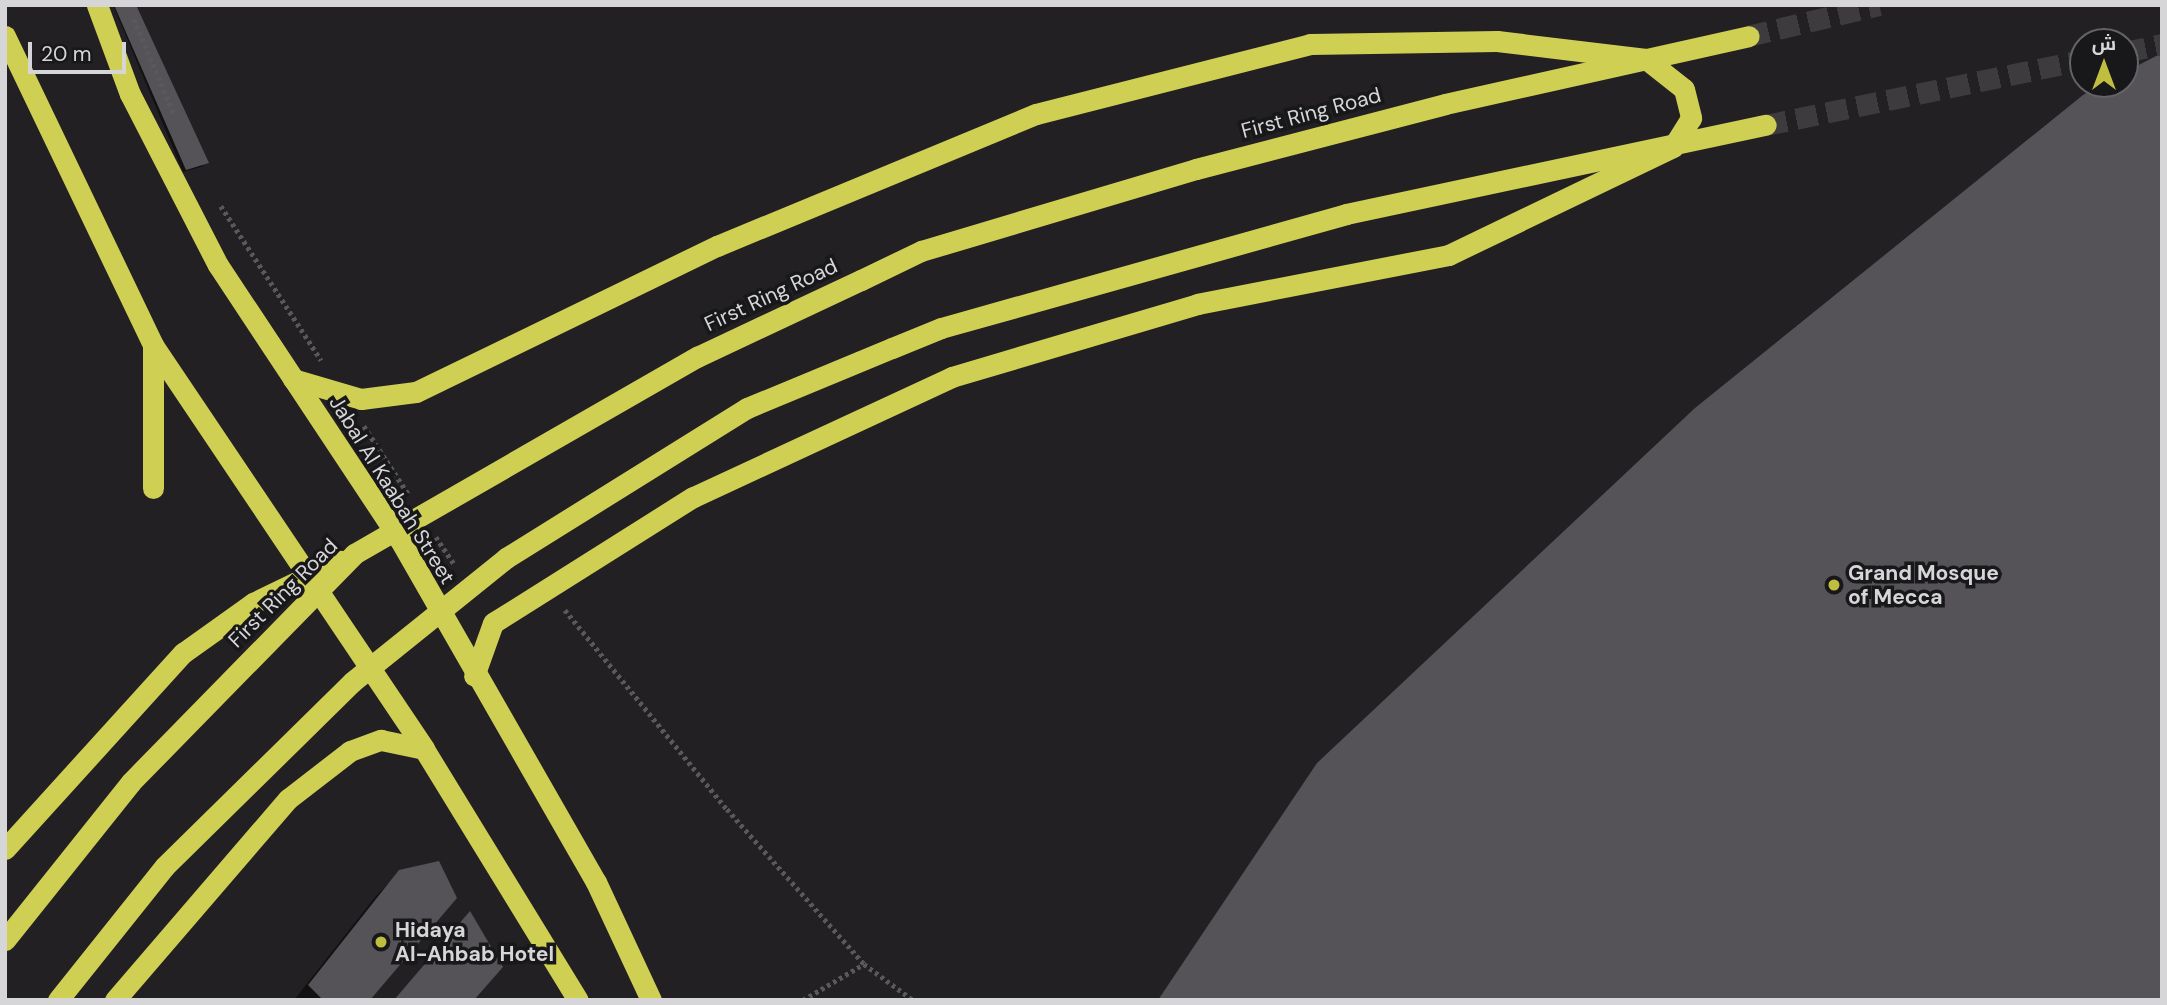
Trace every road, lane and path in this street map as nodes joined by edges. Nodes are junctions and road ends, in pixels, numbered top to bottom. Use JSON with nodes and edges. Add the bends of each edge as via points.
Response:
{"nodes":[{"id":1,"x":97,"y":5,"type":"edge"},
{"id":2,"x":128,"y":5,"type":"edge"},
{"id":3,"x":5,"y":36,"type":"edge"},
{"id":4,"x":1748,"y":36,"type":"tunnel mouth"},
{"id":5,"x":1646,"y":59,"type":"junction"},
{"id":6,"x":175,"y":117,"type":"dead end"},
{"id":7,"x":1766,"y":125,"type":"tunnel mouth"},
{"id":8,"x":1673,"y":147,"type":"junction"},
{"id":9,"x":153,"y":345,"type":"junction"},
{"id":10,"x":293,"y":379,"type":"junction"},
{"id":11,"x":153,"y":488,"type":"dead end"},
{"id":12,"x":354,"y":554,"type":"junction"},
{"id":13,"x":548,"y":589,"type":"junction"},
{"id":14,"x":474,"y":676,"type":"junction"},
{"id":15,"x":424,"y":749,"type":"junction"},
{"id":16,"x":5,"y":849,"type":"edge"},
{"id":17,"x":5,"y":940,"type":"edge"},
{"id":18,"x":864,"y":964,"type":"junction"},
{"id":19,"x":58,"y":1000,"type":"edge"},
{"id":20,"x":115,"y":1000,"type":"edge"},
{"id":21,"x":578,"y":1000,"type":"edge"},
{"id":22,"x":651,"y":1000,"type":"edge"},
{"id":23,"x":803,"y":1000,"type":"edge"},
{"id":24,"x":913,"y":1000,"type":"edge"}],
"edges":[{"from":1,"to":10,"type":"highway","name":"Jabal Al Kaabah Street","via":[[130,94],[218,265]]},
{"from":2,"to":6,"type":"path"},
{"from":3,"to":9,"type":"highway"},
{"from":4,"to":5,"type":"highway","name":"First Ring Road"},
{"from":5,"to":8,"type":"highway","via":[[1684,89],[1691,118]]},
{"from":5,"to":10,"type":"highway","via":[[1497,41],[1310,44],[1036,114],[717,246],[416,392],[361,399]]},
{"from":5,"to":12,"type":"highway","name":"First Ring Road","bridge":true,"via":[[1196,169],[921,251],[697,357]]},
{"from":7,"to":8,"type":"highway"},
{"from":8,"to":13,"type":"highway","via":[[1449,255],[1198,304],[952,377],[693,497]]},
{"from":8,"to":19,"type":"highway","bridge":true,"via":[[1346,214],[941,328],[747,408],[506,558],[352,682],[165,866]]},
{"from":9,"to":11,"type":"highway"},
{"from":9,"to":15,"type":"highway"},
{"from":10,"to":14,"type":"highway","name":"Jabal Al Kaabah Street","via":[[400,540]]},
{"from":12,"to":16,"type":"highway","bridge":true,"via":[[253,603],[183,653]]},
{"from":12,"to":17,"type":"highway","name":"First Ring Road","bridge":true,"via":[[131,782]]},
{"from":13,"to":14,"type":"highway","via":[[493,624]]},
{"from":13,"to":18,"type":"path","via":[[727,809]]},
{"from":14,"to":22,"type":"highway","name":"Jabal Al Kaabah Street","via":[[596,882]]},
{"from":15,"to":20,"type":"highway","via":[[381,740],[349,751],[288,799]]},
{"from":15,"to":21,"type":"highway"},
{"from":18,"to":23,"type":"path"},
{"from":18,"to":24,"type":"path"}]}
